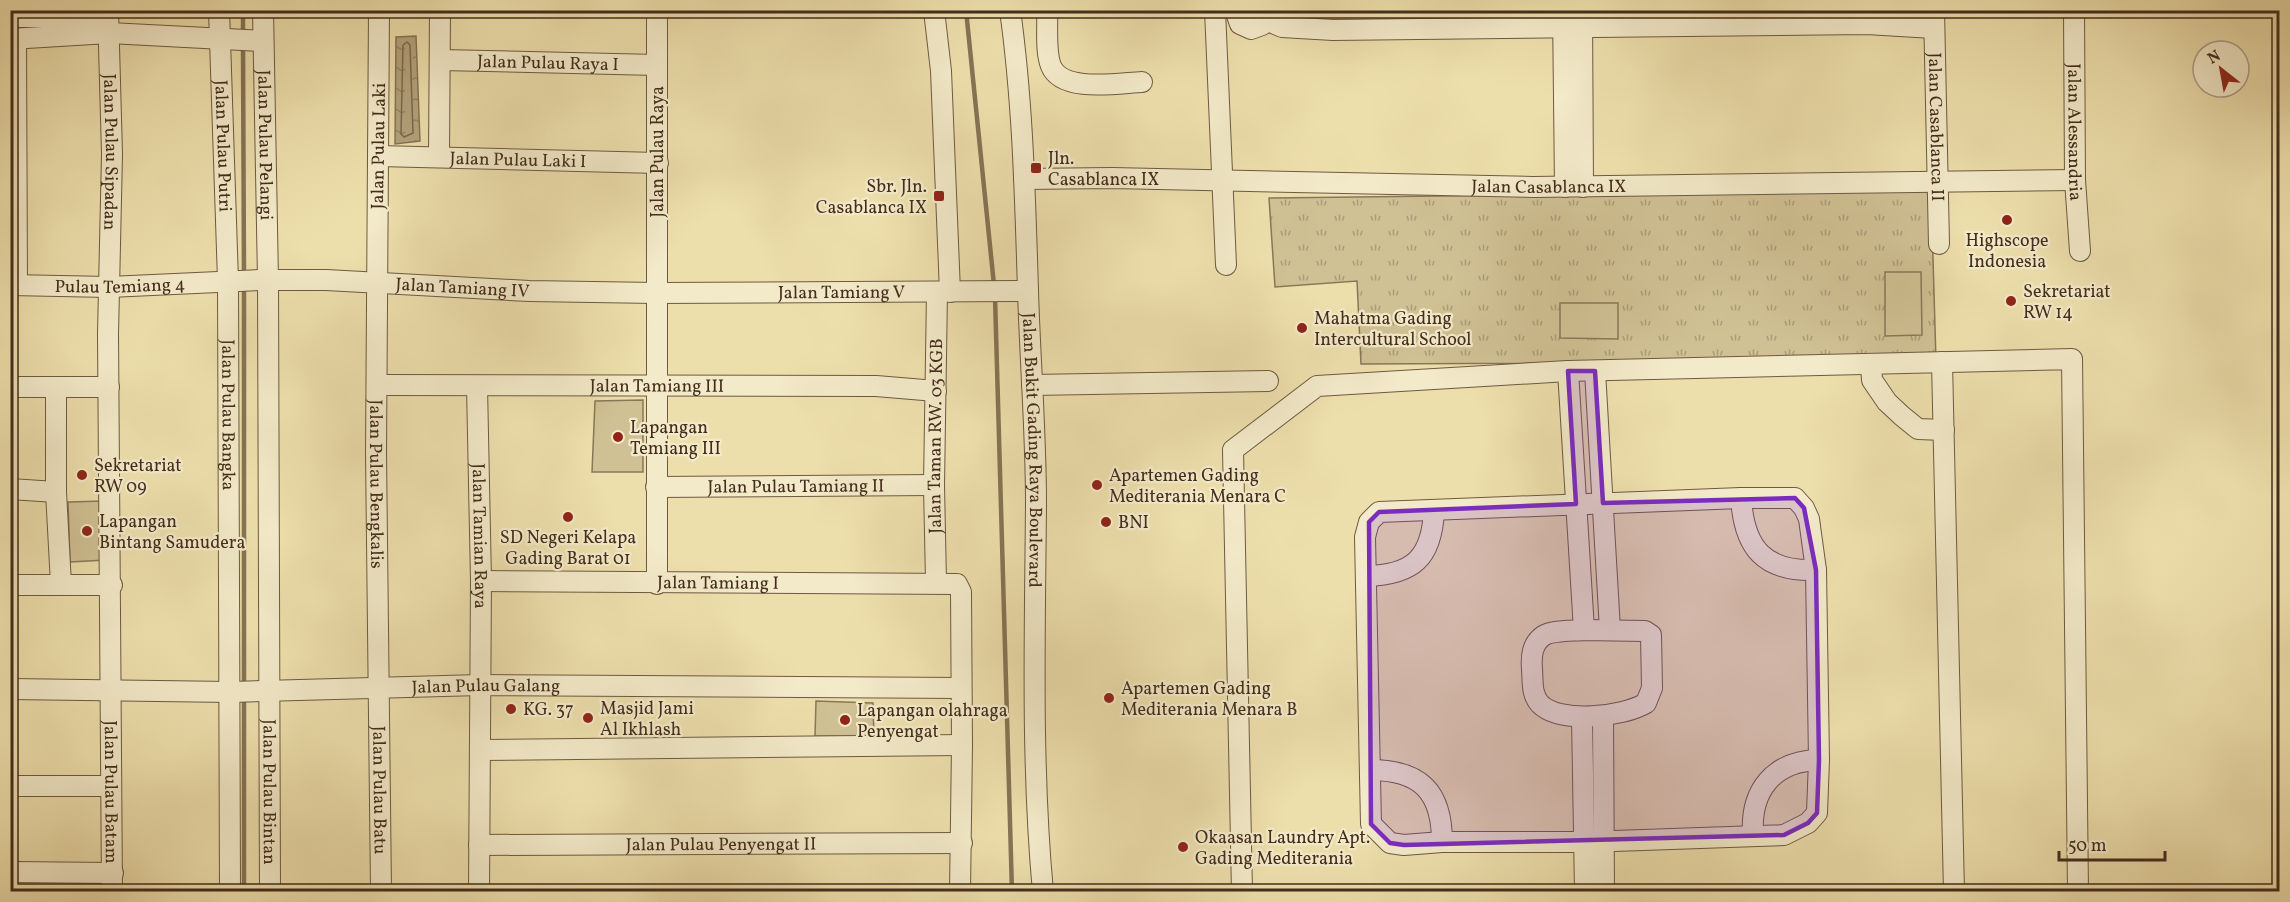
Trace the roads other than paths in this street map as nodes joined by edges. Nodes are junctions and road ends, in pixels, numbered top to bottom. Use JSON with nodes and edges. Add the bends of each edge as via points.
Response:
{"nodes":[{"id":1,"x":219,"y":10,"type":"edge"},
{"id":2,"x":263,"y":10,"type":"edge"},
{"id":3,"x":379,"y":10,"type":"edge"},
{"id":4,"x":440,"y":10,"type":"edge"},
{"id":5,"x":657,"y":10,"type":"edge"},
{"id":6,"x":934,"y":10,"type":"edge"},
{"id":7,"x":1010,"y":10,"type":"edge"},
{"id":8,"x":1047,"y":10,"type":"edge"},
{"id":9,"x":1215,"y":10,"type":"edge"},
{"id":10,"x":1235,"y":10,"type":"edge"},
{"id":11,"x":2074,"y":10,"type":"edge"},
{"id":12,"x":1267,"y":15,"type":"edge"},
{"id":13,"x":10,"y":17,"type":"edge"},
{"id":14,"x":1868,"y":17,"type":"edge"},
{"id":15,"x":1573,"y":18,"type":"edge"},
{"id":16,"x":1934,"y":19,"type":"edge"},
{"id":17,"x":109,"y":20,"type":"edge"},
{"id":18,"x":13,"y":39,"type":"edge"},
{"id":19,"x":226,"y":39,"type":"junction"},
{"id":20,"x":258,"y":41,"type":"junction"},
{"id":21,"x":440,"y":60,"type":"junction"},
{"id":22,"x":657,"y":65,"type":"junction"},
{"id":23,"x":1142,"y":82,"type":"dead end"},
{"id":24,"x":378,"y":156,"type":"junction"},
{"id":25,"x":439,"y":156,"type":"junction"},
{"id":26,"x":658,"y":163,"type":"junction"},
{"id":27,"x":1024,"y":179,"type":"junction"},
{"id":28,"x":2075,"y":180,"type":"junction"},
{"id":29,"x":1221,"y":181,"type":"junction"},
{"id":30,"x":1938,"y":181,"type":"junction"},
{"id":31,"x":1574,"y":187,"type":"junction"},
{"id":32,"x":1939,"y":244,"type":"dead end"},
{"id":33,"x":2080,"y":251,"type":"dead end"},
{"id":34,"x":1226,"y":265,"type":"dead end"},
{"id":35,"x":264,"y":280,"type":"junction"},
{"id":36,"x":232,"y":281,"type":"junction"},
{"id":37,"x":376,"y":282,"type":"junction"},
{"id":38,"x":14,"y":285,"type":"edge"},
{"id":39,"x":109,"y":286,"type":"junction"},
{"id":40,"x":1028,"y":291,"type":"junction"},
{"id":41,"x":944,"y":292,"type":"junction"},
{"id":42,"x":656,"y":293,"type":"junction"},
{"id":43,"x":1942,"y":362,"type":"junction"},
{"id":44,"x":1871,"y":364,"type":"junction"},
{"id":45,"x":1568,"y":371,"type":"junction"},
{"id":46,"x":1595,"y":371,"type":"junction"},
{"id":47,"x":1268,"y":381,"type":"dead end"},
{"id":48,"x":378,"y":385,"type":"junction"},
{"id":49,"x":1032,"y":385,"type":"junction"},
{"id":50,"x":477,"y":386,"type":"junction"},
{"id":51,"x":657,"y":386,"type":"junction"},
{"id":52,"x":10,"y":387,"type":"edge"},
{"id":53,"x":109,"y":387,"type":"junction"},
{"id":54,"x":56,"y":388,"type":"junction"},
{"id":55,"x":936,"y":391,"type":"junction"},
{"id":56,"x":1944,"y":430,"type":"junction"},
{"id":57,"x":934,"y":485,"type":"junction"},
{"id":58,"x":656,"y":487,"type":"junction"},
{"id":59,"x":10,"y":489,"type":"edge"},
{"id":60,"x":56,"y":492,"type":"junction"},
{"id":61,"x":1741,"y":498,"type":"junction"},
{"id":62,"x":1603,"y":503,"type":"junction"},
{"id":63,"x":1576,"y":504,"type":"junction"},
{"id":64,"x":1434,"y":510,"type":"junction"},
{"id":65,"x":1816,"y":570,"type":"junction"},
{"id":66,"x":1366,"y":576,"type":"junction"},
{"id":67,"x":481,"y":581,"type":"junction"},
{"id":68,"x":945,"y":582,"type":"junction"},
{"id":69,"x":61,"y":584,"type":"junction"},
{"id":70,"x":657,"y":584,"type":"junction"},
{"id":71,"x":10,"y":585,"type":"edge"},
{"id":72,"x":112,"y":585,"type":"junction"},
{"id":73,"x":1584,"y":630,"type":"junction"},
{"id":74,"x":1610,"y":630,"type":"junction"},
{"id":75,"x":480,"y":685,"type":"junction"},
{"id":76,"x":378,"y":687,"type":"junction"},
{"id":77,"x":961,"y":688,"type":"junction"},
{"id":78,"x":10,"y":689,"type":"edge"},
{"id":79,"x":110,"y":691,"type":"junction"},
{"id":80,"x":265,"y":691,"type":"junction"},
{"id":81,"x":234,"y":692,"type":"junction"},
{"id":82,"x":1603,"y":716,"type":"junction"},
{"id":83,"x":1582,"y":717,"type":"junction"},
{"id":84,"x":962,"y":745,"type":"junction"},
{"id":85,"x":480,"y":750,"type":"junction"},
{"id":86,"x":1819,"y":760,"type":"junction"},
{"id":87,"x":1370,"y":770,"type":"junction"},
{"id":88,"x":10,"y":786,"type":"edge"},
{"id":89,"x":111,"y":786,"type":"junction"},
{"id":90,"x":1753,"y":835,"type":"junction"},
{"id":91,"x":1442,"y":842,"type":"junction"},
{"id":92,"x":1585,"y":842,"type":"junction"},
{"id":93,"x":1605,"y":842,"type":"junction"},
{"id":94,"x":962,"y":843,"type":"junction"},
{"id":95,"x":479,"y":845,"type":"junction"},
{"id":96,"x":10,"y":872,"type":"edge"},
{"id":97,"x":112,"y":882,"type":"edge"},
{"id":98,"x":230,"y":891,"type":"edge"},
{"id":99,"x":270,"y":891,"type":"edge"},
{"id":100,"x":381,"y":891,"type":"edge"},
{"id":101,"x":478,"y":891,"type":"edge"},
{"id":102,"x":960,"y":891,"type":"edge"},
{"id":103,"x":1043,"y":891,"type":"edge"},
{"id":104,"x":1242,"y":891,"type":"edge"},
{"id":105,"x":1585,"y":891,"type":"edge"},
{"id":106,"x":1604,"y":891,"type":"edge"},
{"id":107,"x":1954,"y":891,"type":"edge"},
{"id":108,"x":2078,"y":891,"type":"edge"}],
"edges":[{"from":1,"to":19,"type":"street","name":"Jalan Pulau Putri"},
{"from":2,"to":20,"type":"street","name":"Jalan Pulau Pelangi"},
{"from":3,"to":24,"type":"street","name":"Jalan Pulau Laki"},
{"from":4,"to":21,"type":"street"},
{"from":5,"to":22,"type":"street","name":"Jalan Pulau Raya"},
{"from":6,"to":41,"type":"street","name":"Jalan Taman RW. 03 KGB","via":[[941,71]]},
{"from":7,"to":27,"type":"street","name":"Jalan Bukit Gading Raya Boulevard","via":[[1017,58]]},
{"from":8,"to":23,"type":"street","via":[[1051,65],[1058,77],[1072,84]]},
{"from":9,"to":29,"type":"street"},
{"from":10,"to":12,"type":"street","via":[[1236,19],[1245,27],[1257,28]]},
{"from":11,"to":28,"type":"street","name":"Jalan Alessandria"},
{"from":12,"to":15,"type":"street","via":[[1282,27],[1304,29]]},
{"from":13,"to":17,"type":"street"},
{"from":14,"to":15,"type":"street"},
{"from":14,"to":16,"type":"street"},
{"from":15,"to":31,"type":"street"},
{"from":16,"to":30,"type":"street","name":"Jalan Casablanca II"},
{"from":17,"to":18,"type":"street"},
{"from":17,"to":19,"type":"street"},
{"from":17,"to":39,"type":"street","name":"Jalan Pulau Sipadan"},
{"from":18,"to":38,"type":"street"},
{"from":19,"to":20,"type":"street"},
{"from":19,"to":36,"type":"street","name":"Jalan Pulau Putri"},
{"from":20,"to":35,"type":"street","name":"Jalan Pulau Pelangi"},
{"from":21,"to":22,"type":"street","name":"Jalan Pulau Raya I"},
{"from":21,"to":25,"type":"street"},
{"from":22,"to":26,"type":"street","name":"Jalan Pulau Raya"},
{"from":24,"to":25,"type":"street","name":"Jalan Pulau Laki I"},
{"from":24,"to":37,"type":"street","name":"Jalan Pulau Laki"},
{"from":25,"to":26,"type":"street","name":"Jalan Pulau Laki I"},
{"from":26,"to":42,"type":"street","name":"Jalan Pulau Raya"},
{"from":27,"to":29,"type":"street","name":"Jalan Casablanca IX"},
{"from":27,"to":40,"type":"street","name":"Jalan Bukit Gading Raya Boulevard"},
{"from":28,"to":30,"type":"street","name":"Jalan Casablanca IX"},
{"from":28,"to":33,"type":"street","name":"Jalan Alessandria"},
{"from":29,"to":31,"type":"street","name":"Jalan Casablanca IX"},
{"from":29,"to":34,"type":"street"},
{"from":30,"to":31,"type":"street","name":"Jalan Casablanca IX"},
{"from":30,"to":32,"type":"street","name":"Jalan Casablanca II"},
{"from":35,"to":36,"type":"street","name":"Jalan Tamiang IV"},
{"from":35,"to":37,"type":"street","name":"Jalan Tamiang IV"},
{"from":35,"to":80,"type":"street"},
{"from":36,"to":39,"type":"street","name":"Pulau Temiang 4"},
{"from":36,"to":81,"type":"street","name":"Jalan Pulau Bangka"},
{"from":37,"to":42,"type":"street","name":"Jalan Tamiang IV"},
{"from":37,"to":48,"type":"street","name":"Jalan Pulau Bengkalis"},
{"from":38,"to":39,"type":"street","name":"Pulau Temiang 4"},
{"from":39,"to":53,"type":"street","name":"Jalan Pulau Sipadan"},
{"from":40,"to":41,"type":"street","name":"Jalan Tamiang V"},
{"from":40,"to":49,"type":"street","name":"Jalan Bukit Gading Raya Boulevard"},
{"from":41,"to":42,"type":"street","name":"Jalan Tamiang V"},
{"from":41,"to":55,"type":"street","name":"Jalan Taman RW. 03 KGB"},
{"from":42,"to":51,"type":"street","name":"Jalan Pulau Raya"},
{"from":43,"to":44,"type":"street"},
{"from":43,"to":56,"type":"street"},
{"from":43,"to":108,"type":"street","via":[[2072,359]]},
{"from":44,"to":46,"type":"street"},
{"from":44,"to":56,"type":"street","via":[[1872,380],[1902,416],[1918,429]]},
{"from":45,"to":46,"type":"street"},
{"from":45,"to":63,"type":"street"},
{"from":45,"to":104,"type":"street","via":[[1317,386],[1233,450]]},
{"from":46,"to":62,"type":"street"},
{"from":47,"to":49,"type":"street"},
{"from":48,"to":50,"type":"street","name":"Jalan Tamiang III"},
{"from":48,"to":76,"type":"street","name":"Jalan Pulau Bengkalis"},
{"from":49,"to":103,"type":"street","name":"Jalan Bukit Gading Raya Boulevard","via":[[1039,850]]},
{"from":50,"to":51,"type":"street","name":"Jalan Tamiang III"},
{"from":50,"to":67,"type":"street","name":"Jalan Tamian Raya"},
{"from":51,"to":55,"type":"street","name":"Jalan Tamiang III","via":[[876,386]]},
{"from":51,"to":58,"type":"street","name":"Jalan Pulau Raya"},
{"from":52,"to":54,"type":"street"},
{"from":53,"to":54,"type":"street"},
{"from":53,"to":72,"type":"street","name":"Jalan Pulau Sipadan"},
{"from":54,"to":60,"type":"street"},
{"from":55,"to":57,"type":"street","name":"Jalan Taman RW. 03 KGB"},
{"from":56,"to":107,"type":"street"},
{"from":57,"to":58,"type":"street","name":"Jalan Pulau Tamiang II"},
{"from":57,"to":68,"type":"street","name":"Jalan Taman RW. 03 KGB"},
{"from":58,"to":70,"type":"street","name":"Jalan Pulau Raya"},
{"from":59,"to":60,"type":"street"},
{"from":60,"to":69,"type":"street"},
{"from":61,"to":62,"type":"street"},
{"from":61,"to":65,"type":"street","via":[[1748,538],[1761,555],[1779,567]]},
{"from":61,"to":65,"type":"street","via":[[1795,498],[1809,519]]},
{"from":62,"to":63,"type":"street"},
{"from":62,"to":74,"type":"street"},
{"from":63,"to":64,"type":"street"},
{"from":63,"to":73,"type":"street"},
{"from":64,"to":66,"type":"street","via":[[1428,546],[1418,561],[1402,572]]},
{"from":64,"to":66,"type":"street","via":[[1379,512],[1369,522],[1365,537]]},
{"from":65,"to":86,"type":"street"},
{"from":66,"to":87,"type":"street"},
{"from":67,"to":70,"type":"street","name":"Jalan Tamiang I"},
{"from":67,"to":75,"type":"street","name":"Jalan Tamian Raya"},
{"from":68,"to":70,"type":"street","name":"Jalan Tamiang I"},
{"from":68,"to":77,"type":"street","name":"Jalan Taman RW. 03 KGB","via":[[961,592]]},
{"from":69,"to":71,"type":"street"},
{"from":69,"to":72,"type":"street"},
{"from":72,"to":79,"type":"street","name":"Jalan Pulau Batam"},
{"from":73,"to":74,"type":"street"},
{"from":73,"to":83,"type":"street","via":[[1545,634],[1531,656],[1533,694],[1539,703],[1549,711]]},
{"from":74,"to":82,"type":"street","via":[[1645,631],[1651,635],[1652,688],[1650,699],[1641,706]]},
{"from":75,"to":76,"type":"street","name":"Jalan Pulau Galang"},
{"from":75,"to":77,"type":"street","name":"Jalan Pulau Galang"},
{"from":75,"to":85,"type":"street","name":"Jalan Tamian Raya"},
{"from":76,"to":80,"type":"street","name":"Jalan Pulau Galang"},
{"from":76,"to":100,"type":"street","name":"Jalan Pulau Batu"},
{"from":77,"to":84,"type":"street","name":"Jalan Taman RW. 03 KGB"},
{"from":78,"to":79,"type":"street","name":"Jalan Pulau Galang"},
{"from":79,"to":81,"type":"street","name":"Jalan Pulau Galang"},
{"from":79,"to":89,"type":"street","name":"Jalan Pulau Batam"},
{"from":80,"to":81,"type":"street","name":"Jalan Pulau Galang"},
{"from":80,"to":99,"type":"street","name":"Jalan Pulau Bintan"},
{"from":81,"to":98,"type":"street"},
{"from":82,"to":83,"type":"street"},
{"from":82,"to":93,"type":"street"},
{"from":83,"to":92,"type":"street"},
{"from":84,"to":85,"type":"street"},
{"from":84,"to":94,"type":"street","name":"Jalan Taman RW. 03 KGB"},
{"from":85,"to":95,"type":"street","name":"Jalan Tamian Raya"},
{"from":86,"to":90,"type":"street","via":[[1792,764],[1776,772],[1764,785],[1755,800]]},
{"from":86,"to":90,"type":"street","via":[[1817,813],[1808,823],[1784,835]]},
{"from":87,"to":91,"type":"street","via":[[1409,775],[1426,786],[1437,802]]},
{"from":87,"to":91,"type":"street","via":[[1371,824],[1378,834],[1390,843],[1404,845]]},
{"from":88,"to":89,"type":"street"},
{"from":89,"to":97,"type":"street","name":"Jalan Pulau Batam"},
{"from":90,"to":93,"type":"street"},
{"from":91,"to":92,"type":"street"},
{"from":92,"to":93,"type":"street"},
{"from":92,"to":105,"type":"street"},
{"from":93,"to":106,"type":"street"},
{"from":94,"to":95,"type":"street","name":"Jalan Pulau Penyengat II"},
{"from":94,"to":102,"type":"street","name":"Jalan Taman RW. 03 KGB"},
{"from":95,"to":101,"type":"street","name":"Jalan Tamian Raya"},
{"from":96,"to":97,"type":"street"}]}
